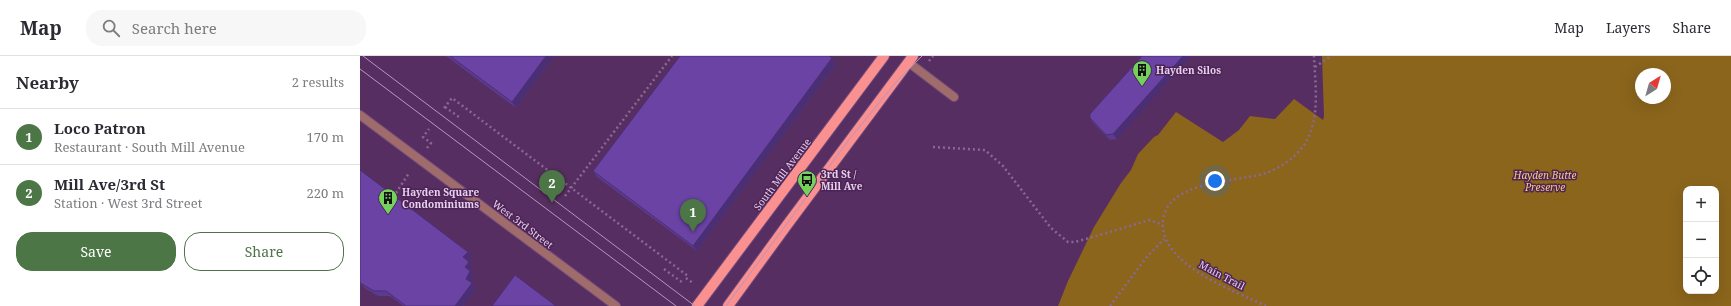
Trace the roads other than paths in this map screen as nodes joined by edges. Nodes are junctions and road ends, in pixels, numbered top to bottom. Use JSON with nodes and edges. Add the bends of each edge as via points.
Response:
{"nodes":[{"id":1,"x":884,"y":56,"type":"edge"},
{"id":2,"x":911,"y":59,"type":"edge"},
{"id":3,"x":954,"y":97,"type":"dead end"},
{"id":4,"x":360,"y":115,"type":"edge"},
{"id":5,"x":616,"y":306,"type":"edge"},
{"id":6,"x":697,"y":306,"type":"edge"},
{"id":7,"x":728,"y":306,"type":"edge"}],
"edges":[{"from":1,"to":6,"type":"main road","name":"South Mill Avenue"},
{"from":2,"to":3,"type":"street"},
{"from":2,"to":7,"type":"main road"},
{"from":4,"to":5,"type":"street","name":"West 3rd Street"}]}
